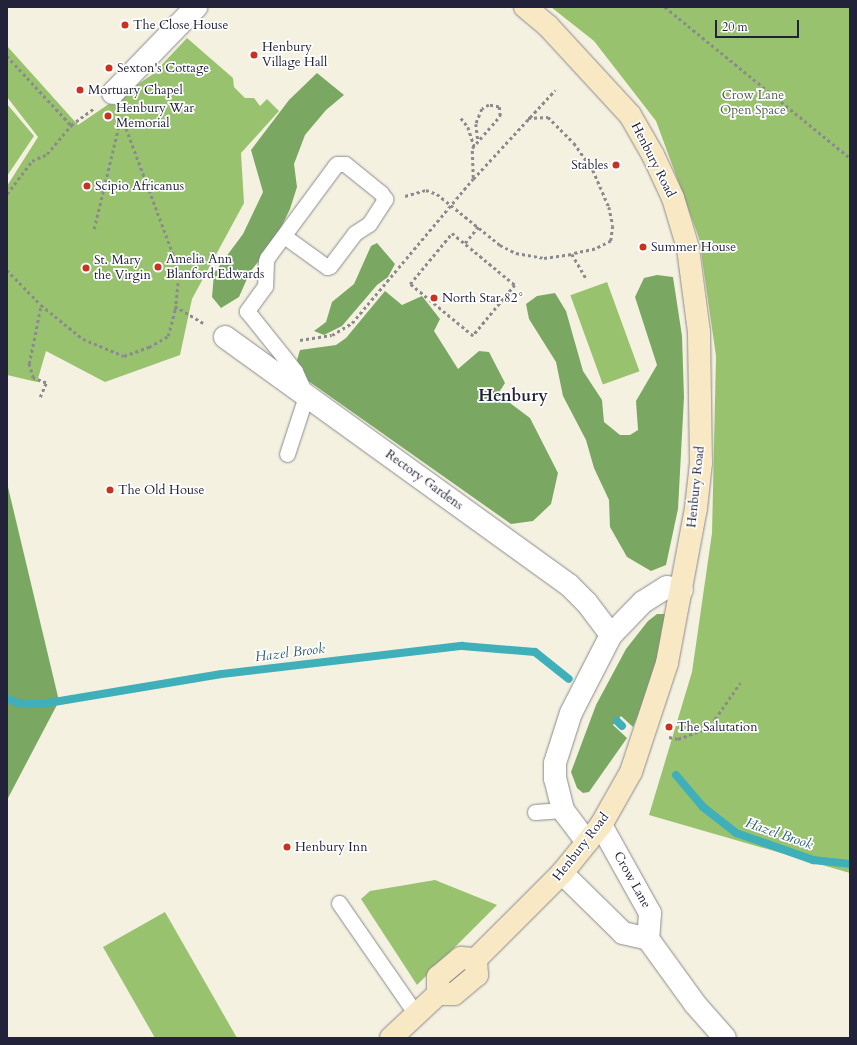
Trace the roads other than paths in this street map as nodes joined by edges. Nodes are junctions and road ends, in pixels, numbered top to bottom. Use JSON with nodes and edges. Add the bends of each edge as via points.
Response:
{"nodes":[{"id":1,"x":525,"y":7,"type":"edge"},
{"id":2,"x":191,"y":9,"type":"edge"},
{"id":3,"x":113,"y":93,"type":"road end"},
{"id":4,"x":284,"y":236,"type":"junction"},
{"id":5,"x":225,"y":337,"type":"road end"},
{"id":6,"x":306,"y":396,"type":"junction"},
{"id":7,"x":287,"y":454,"type":"dead end"},
{"id":8,"x":682,"y":590,"type":"junction"},
{"id":9,"x":611,"y":635,"type":"junction"},
{"id":10,"x":563,"y":810,"type":"junction"},
{"id":11,"x":535,"y":812,"type":"dead end"},
{"id":12,"x":601,"y":825,"type":"junction"},
{"id":13,"x":587,"y":842,"type":"junction"},
{"id":14,"x":562,"y":873,"type":"junction"},
{"id":15,"x":339,"y":903,"type":"dead end"},
{"id":16,"x":648,"y":939,"type":"junction"},
{"id":17,"x":416,"y":1014,"type":"junction"},
{"id":18,"x":391,"y":1038,"type":"edge"},
{"id":19,"x":725,"y":1038,"type":"edge"}],
"edges":[{"from":1,"to":8,"type":"main road","name":"Henbury Road","via":[[559,37],[630,115],[653,154],[673,198],[688,248],[699,332],[702,409],[696,508]]},
{"from":2,"to":3,"type":"street"},
{"from":4,"to":4,"type":"lane","via":[[338,164],[345,164],[385,199],[369,224],[355,233],[330,266],[327,267]]},
{"from":4,"to":6,"type":"lane","via":[[266,261],[266,286],[248,311],[295,371]]},
{"from":5,"to":6,"type":"street","name":"Rectory Gardens"},
{"from":6,"to":7,"type":"lane"},
{"from":6,"to":9,"type":"street","name":"Rectory Gardens","via":[[569,585],[587,603]]},
{"from":8,"to":9,"type":"street","via":[[667,587],[643,602]]},
{"from":8,"to":12,"type":"main road","name":"Henbury Road","via":[[667,663],[645,734],[630,772]]},
{"from":9,"to":10,"type":"street","via":[[571,713],[555,763],[558,797]]},
{"from":10,"to":11,"type":"lane"},
{"from":10,"to":13,"type":"street"},
{"from":12,"to":13,"type":"main road","name":"Henbury Road"},
{"from":12,"to":16,"type":"street","name":"Crow Lane","via":[[650,913]]},
{"from":13,"to":14,"type":"main road","name":"Henbury Road"},
{"from":14,"to":16,"type":"street","via":[[623,933]]},
{"from":14,"to":17,"type":"main road","name":"Henbury Road","via":[[476,958],[461,958],[438,977],[438,994]]},
{"from":15,"to":17,"type":"lane"},
{"from":16,"to":19,"type":"street","via":[[695,1004]]},
{"from":17,"to":18,"type":"main road","name":"Henbury Road"}]}
